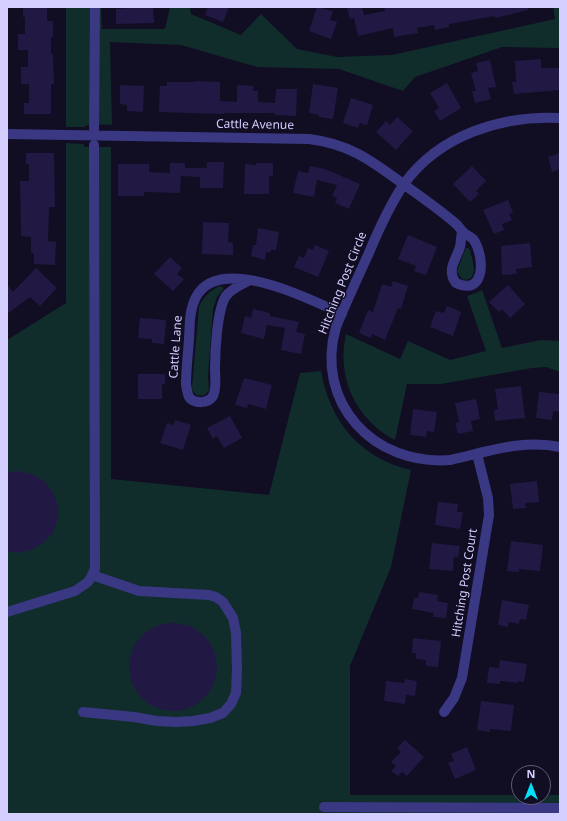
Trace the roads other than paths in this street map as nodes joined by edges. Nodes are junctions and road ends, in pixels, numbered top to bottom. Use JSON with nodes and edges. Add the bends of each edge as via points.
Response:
{"nodes":[{"id":1,"x":94,"y":7,"type":"edge"},
{"id":2,"x":560,"y":118,"type":"edge"},
{"id":3,"x":7,"y":134,"type":"edge"},
{"id":4,"x":94,"y":140,"type":"junction"},
{"id":5,"x":404,"y":185,"type":"junction"},
{"id":6,"x":462,"y":232,"type":"junction"},
{"id":7,"x":248,"y":281,"type":"junction"},
{"id":8,"x":342,"y":314,"type":"junction"},
{"id":9,"x":560,"y":447,"type":"edge"},
{"id":10,"x":477,"y":454,"type":"junction"},
{"id":11,"x":92,"y":575,"type":"junction"},
{"id":12,"x":7,"y":612,"type":"edge"},
{"id":13,"x":83,"y":712,"type":"dead end"},
{"id":14,"x":444,"y":712,"type":"dead end"},
{"id":15,"x":324,"y":807,"type":"dead end"},
{"id":16,"x":560,"y":808,"type":"edge"}],
"edges":[{"from":1,"to":4,"type":"street"},
{"from":2,"to":5,"type":"street","name":"Hitching Post Circle","via":[[522,118],[468,133],[429,159]]},
{"from":3,"to":4,"type":"street","name":"Cattle Avenue"},
{"from":4,"to":5,"type":"street","name":"Cattle Avenue","via":[[318,140],[356,152]]},
{"from":4,"to":11,"type":"street","via":[[95,562]]},
{"from":5,"to":6,"type":"street","name":"Cattle Avenue","via":[[456,223]]},
{"from":5,"to":8,"type":"street","name":"Hitching Post Circle","via":[[385,217]]},
{"from":6,"to":6,"type":"street","name":"Cattle Avenue","via":[[451,274],[456,283],[464,286],[478,280],[481,267],[479,252],[473,239]]},
{"from":7,"to":7,"type":"street","name":"Cattle Lane","via":[[228,279],[214,282],[201,290],[193,303],[186,385],[189,397],[193,401],[204,402],[213,396],[221,306],[230,291]]},
{"from":7,"to":8,"type":"street","name":"Cattle Lane","via":[[285,289]]},
{"from":8,"to":10,"type":"street","name":"Hitching Post Circle","via":[[332,343],[332,369],[340,398],[358,428],[380,445],[409,457],[439,461]]},
{"from":9,"to":10,"type":"street","name":"Hitching Post Circle","via":[[525,444]]},
{"from":10,"to":14,"type":"street","name":"Hitching Post Court","via":[[487,493],[489,515],[462,678],[454,698]]},
{"from":11,"to":12,"type":"street","via":[[88,582],[75,591]]},
{"from":11,"to":13,"type":"street","via":[[139,591],[209,595],[223,602],[233,618],[236,633],[236,693],[223,713],[193,721],[157,721]]},
{"from":15,"to":16,"type":"street"}]}
